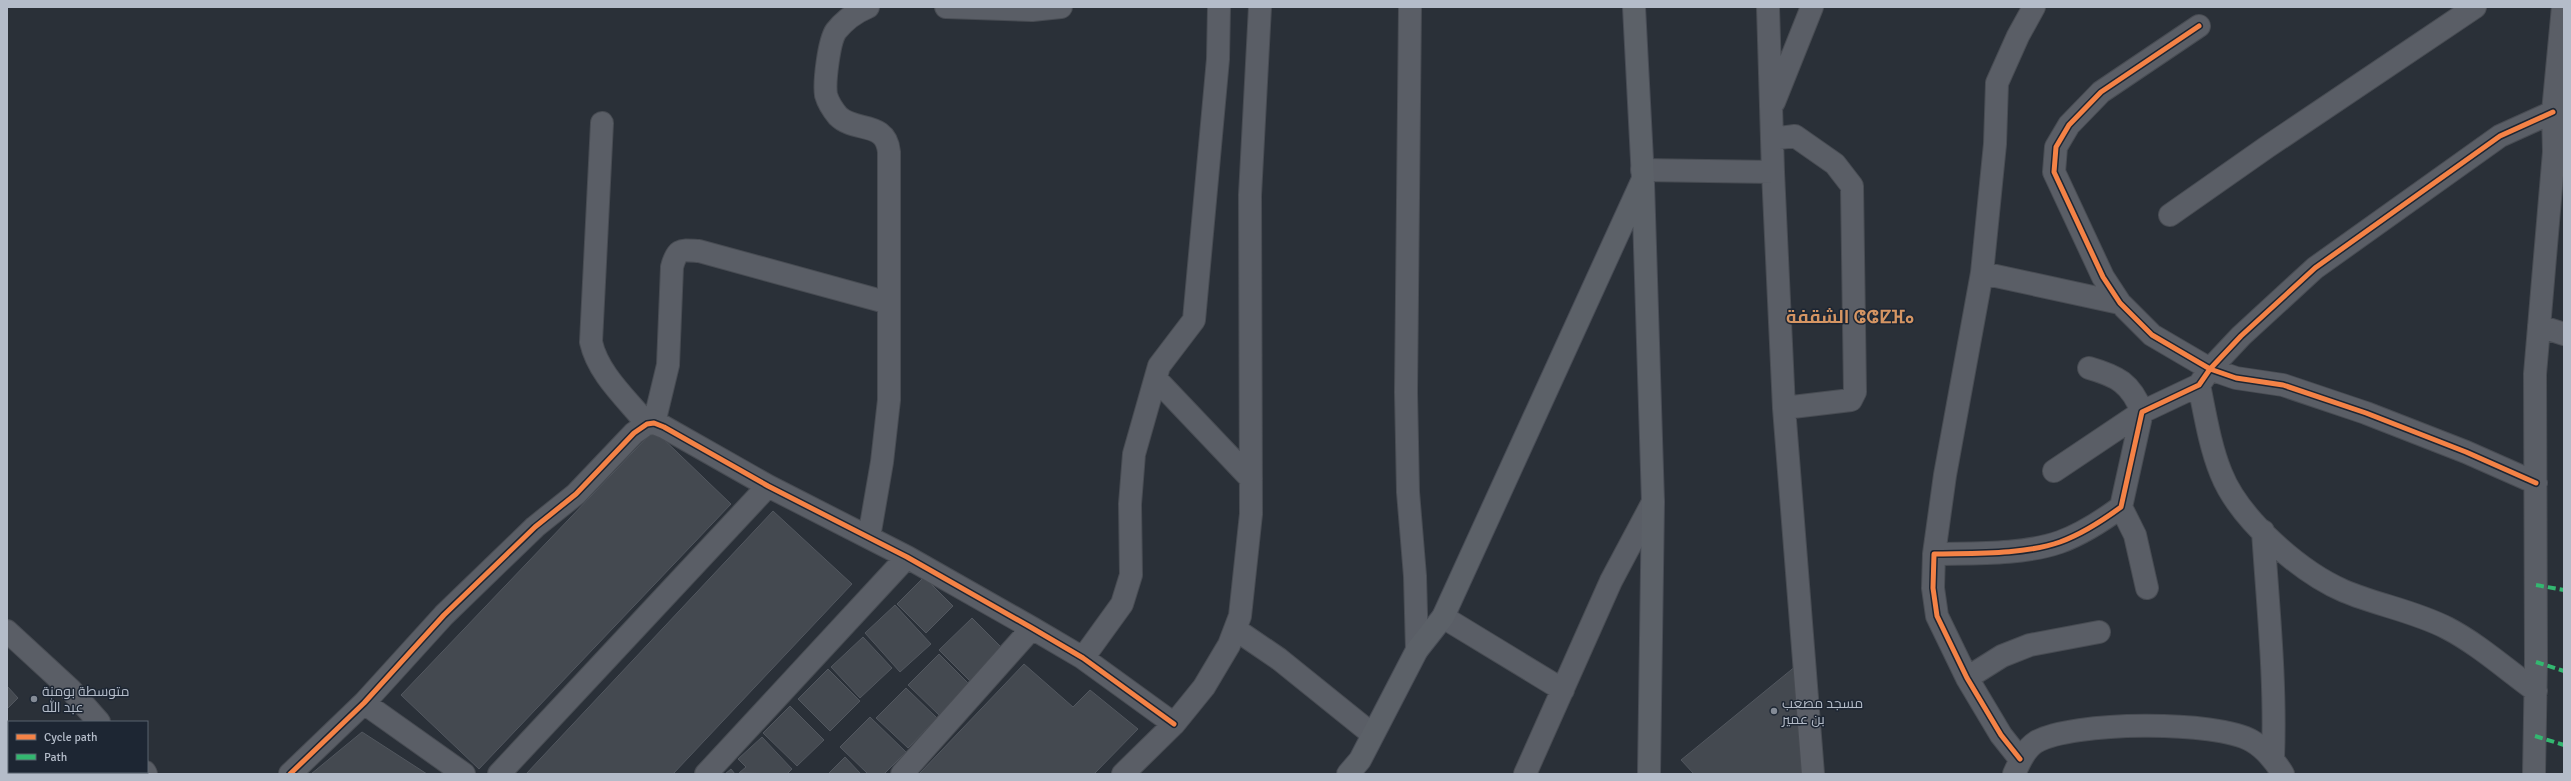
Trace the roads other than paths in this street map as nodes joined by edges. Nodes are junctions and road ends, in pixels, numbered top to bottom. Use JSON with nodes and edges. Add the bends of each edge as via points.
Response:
{"nodes":[{"id":1,"x":868,"y":7,"type":"edge"},
{"id":2,"x":946,"y":7,"type":"edge"},
{"id":3,"x":1061,"y":7,"type":"edge"},
{"id":4,"x":1218,"y":7,"type":"edge"},
{"id":5,"x":1260,"y":7,"type":"edge"},
{"id":6,"x":1410,"y":7,"type":"edge"},
{"id":7,"x":1634,"y":7,"type":"edge"},
{"id":8,"x":1768,"y":7,"type":"edge"},
{"id":9,"x":1812,"y":7,"type":"edge"},
{"id":10,"x":2034,"y":7,"type":"edge"},
{"id":11,"x":2475,"y":7,"type":"edge"},
{"id":12,"x":2563,"y":7,"type":"edge"},
{"id":13,"x":2199,"y":26,"type":"dead end"},
{"id":14,"x":1771,"y":111,"type":"junction"},
{"id":15,"x":2553,"y":112,"type":"junction"},
{"id":16,"x":602,"y":123,"type":"dead end"},
{"id":17,"x":1772,"y":139,"type":"junction"},
{"id":18,"x":2559,"y":142,"type":"edge"},
{"id":19,"x":1773,"y":172,"type":"junction"},
{"id":20,"x":1642,"y":175,"type":"junction"},
{"id":21,"x":2170,"y":215,"type":"dead end"},
{"id":22,"x":1982,"y":273,"type":"junction"},
{"id":23,"x":889,"y":303,"type":"junction"},
{"id":24,"x":2120,"y":303,"type":"junction"},
{"id":25,"x":2539,"y":326,"type":"junction"},
{"id":26,"x":2564,"y":334,"type":"edge"},
{"id":27,"x":2089,"y":368,"type":"dead end"},
{"id":28,"x":2204,"y":377,"type":"junction"},
{"id":29,"x":1156,"y":379,"type":"junction"},
{"id":30,"x":1784,"y":408,"type":"junction"},
{"id":31,"x":2142,"y":412,"type":"junction"},
{"id":32,"x":651,"y":423,"type":"junction"},
{"id":33,"x":2054,"y":471,"type":"dead end"},
{"id":34,"x":1251,"y":479,"type":"junction"},
{"id":35,"x":2536,"y":483,"type":"junction"},
{"id":36,"x":768,"y":486,"type":"junction"},
{"id":37,"x":1653,"y":502,"type":"junction"},
{"id":38,"x":2121,"y":508,"type":"junction"},
{"id":39,"x":2263,"y":531,"type":"junction"},
{"id":40,"x":869,"y":537,"type":"junction"},
{"id":41,"x":1934,"y":554,"type":"junction"},
{"id":42,"x":907,"y":557,"type":"junction"},
{"id":43,"x":2147,"y":588,"type":"dead end"},
{"id":44,"x":1443,"y":617,"type":"junction"},
{"id":45,"x":1032,"y":628,"type":"junction"},
{"id":46,"x":1235,"y":629,"type":"junction"},
{"id":47,"x":7,"y":631,"type":"edge"},
{"id":48,"x":2099,"y":632,"type":"dead end"},
{"id":49,"x":1417,"y":650,"type":"junction"},
{"id":50,"x":1083,"y":658,"type":"junction"},
{"id":51,"x":1967,"y":678,"type":"junction"},
{"id":52,"x":1563,"y":690,"type":"junction"},
{"id":53,"x":2536,"y":691,"type":"junction"},
{"id":54,"x":364,"y":703,"type":"junction"},
{"id":55,"x":98,"y":721,"type":"edge"},
{"id":56,"x":1174,"y":724,"type":"junction"},
{"id":57,"x":1372,"y":734,"type":"junction"},
{"id":58,"x":2278,"y":766,"type":"edge"},
{"id":59,"x":2017,"y":767,"type":"edge"},
{"id":60,"x":1354,"y":769,"type":"edge"},
{"id":61,"x":290,"y":774,"type":"edge"},
{"id":62,"x":464,"y":774,"type":"edge"},
{"id":63,"x":499,"y":774,"type":"edge"},
{"id":64,"x":706,"y":774,"type":"edge"},
{"id":65,"x":902,"y":774,"type":"edge"},
{"id":66,"x":1123,"y":774,"type":"edge"},
{"id":67,"x":1525,"y":774,"type":"edge"},
{"id":68,"x":1649,"y":774,"type":"edge"},
{"id":69,"x":1812,"y":774,"type":"edge"},
{"id":70,"x":2534,"y":774,"type":"edge"}],
"edges":[{"from":1,"to":23,"type":"street","via":[[856,12],[835,32],[829,52],[826,94],[840,117],[883,134],[888,143]]},
{"from":2,"to":3,"type":"street","via":[[1032,10]]},
{"from":4,"to":29,"type":"street","via":[[1218,58],[1194,320],[1166,355]]},
{"from":5,"to":34,"type":"street","via":[[1250,195]]},
{"from":6,"to":49,"type":"street","via":[[1406,392],[1408,492],[1415,576]]},
{"from":7,"to":20,"type":"main road"},
{"from":8,"to":14,"type":"street"},
{"from":9,"to":14,"type":"street"},
{"from":10,"to":22,"type":"street","via":[[1997,83]]},
{"from":11,"to":21,"type":"street","via":[[2266,147]]},
{"from":12,"to":15,"type":"street"},
{"from":13,"to":24,"type":"street","via":[[2101,92],[2069,125],[2056,147],[2054,172],[2103,277]]},
{"from":14,"to":17,"type":"street"},
{"from":15,"to":18,"type":"street"},
{"from":15,"to":28,"type":"street","via":[[2500,136],[2315,268],[2241,336]]},
{"from":16,"to":32,"type":"street","via":[[591,342],[594,356],[602,370]]},
{"from":17,"to":19,"type":"street"},
{"from":17,"to":30,"type":"street","via":[[1795,136],[1835,164],[1852,186],[1855,392],[1851,400]]},
{"from":18,"to":25,"type":"street"},
{"from":19,"to":20,"type":"street"},
{"from":19,"to":30,"type":"street"},
{"from":20,"to":37,"type":"main road"},
{"from":20,"to":44,"type":"main road"},
{"from":22,"to":24,"type":"street"},
{"from":22,"to":41,"type":"street","via":[[1961,384]]},
{"from":23,"to":32,"type":"street","via":[[699,251],[681,250],[676,255],[672,267],[668,366]]},
{"from":23,"to":40,"type":"street","via":[[889,400],[882,462]]},
{"from":24,"to":28,"type":"street","via":[[2152,335]]},
{"from":25,"to":26,"type":"street"},
{"from":25,"to":35,"type":"street","via":[[2535,374]]},
{"from":27,"to":31,"type":"street","via":[[2110,374],[2124,383],[2136,397]]},
{"from":28,"to":31,"type":"street"},
{"from":28,"to":35,"type":"street","via":[[2236,378],[2282,385],[2466,452]]},
{"from":28,"to":39,"type":"street","via":[[2221,474],[2236,499]]},
{"from":29,"to":34,"type":"street"},
{"from":29,"to":50,"type":"street","via":[[1134,454],[1131,575],[1122,604]]},
{"from":30,"to":69,"type":"street"},
{"from":31,"to":33,"type":"street"},
{"from":31,"to":38,"type":"street"},
{"from":32,"to":36,"type":"street"},
{"from":32,"to":54,"type":"street","via":[[634,433],[576,494],[535,527],[449,610]]},
{"from":34,"to":46,"type":"street","via":[[1251,514],[1244,586],[1240,616]]},
{"from":35,"to":53,"type":"street"},
{"from":36,"to":40,"type":"street"},
{"from":36,"to":63,"type":"street"},
{"from":37,"to":52,"type":"street","via":[[1611,581]]},
{"from":37,"to":68,"type":"main road"},
{"from":38,"to":41,"type":"street","via":[[2095,525],[2059,542],[2005,552]]},
{"from":38,"to":43,"type":"street","via":[[2135,535]]},
{"from":39,"to":53,"type":"street","via":[[2315,575],[2344,591],[2390,605],[2447,628]]},
{"from":39,"to":58,"type":"street"},
{"from":40,"to":42,"type":"street"},
{"from":41,"to":51,"type":"street","via":[[1933,588],[1937,616]]},
{"from":42,"to":45,"type":"street"},
{"from":42,"to":64,"type":"street"},
{"from":44,"to":49,"type":"main road"},
{"from":44,"to":52,"type":"street"},
{"from":45,"to":50,"type":"street"},
{"from":45,"to":65,"type":"street"},
{"from":46,"to":56,"type":"street","via":[[1229,645],[1204,687]]},
{"from":46,"to":57,"type":"street","via":[[1279,659]]},
{"from":47,"to":55,"type":"street","via":[[70,690]]},
{"from":48,"to":51,"type":"street","via":[[2030,645],[2002,656]]},
{"from":49,"to":57,"type":"main road"},
{"from":50,"to":56,"type":"street"},
{"from":51,"to":59,"type":"street"},
{"from":52,"to":67,"type":"street"},
{"from":53,"to":70,"type":"street"},
{"from":54,"to":61,"type":"street"},
{"from":54,"to":62,"type":"street"},
{"from":56,"to":66,"type":"street"},
{"from":57,"to":60,"type":"main road"},
{"from":58,"to":59,"type":"street","via":[[2251,740],[2225,733],[2173,726],[2116,727],[2064,733],[2036,742]]}]}
